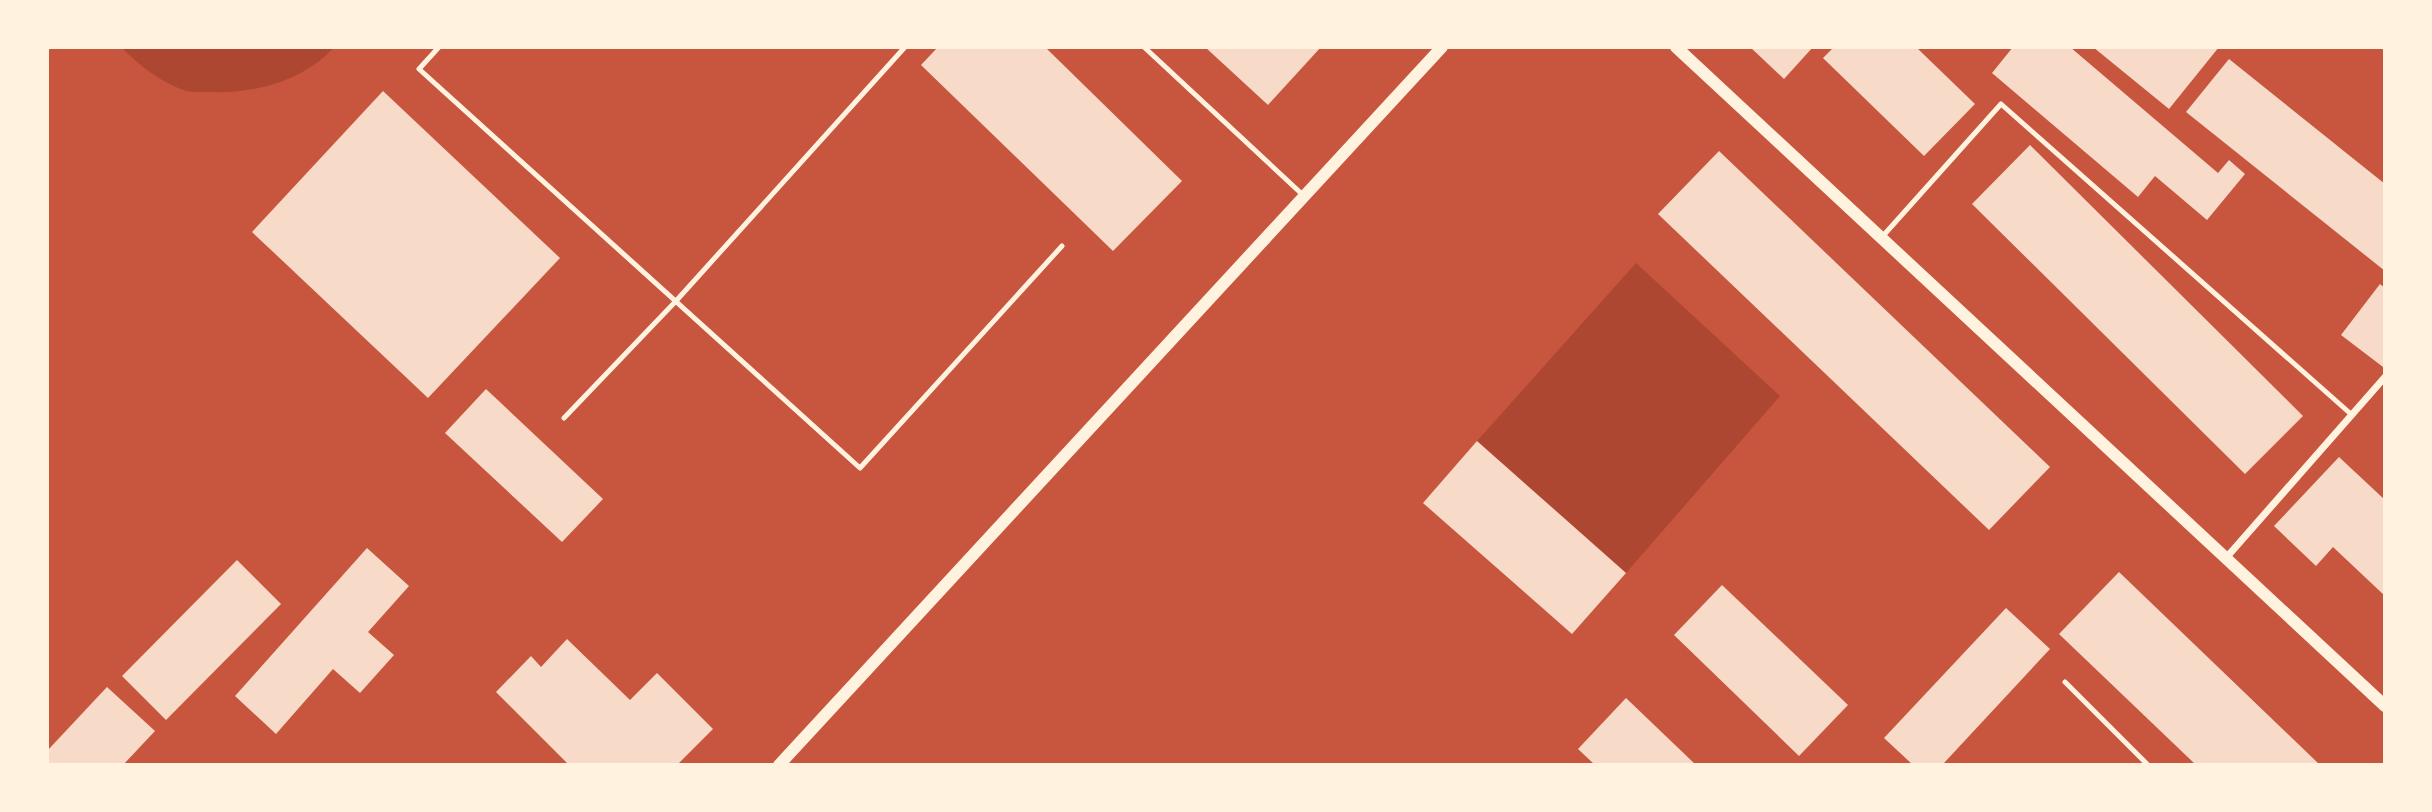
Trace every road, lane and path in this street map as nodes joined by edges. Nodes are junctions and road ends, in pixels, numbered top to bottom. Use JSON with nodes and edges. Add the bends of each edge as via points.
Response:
{"nodes":[{"id":1,"x":439,"y":47,"type":"edge"},
{"id":2,"x":905,"y":47,"type":"edge"},
{"id":3,"x":1144,"y":47,"type":"edge"},
{"id":4,"x":1442,"y":47,"type":"edge"},
{"id":5,"x":1676,"y":47,"type":"edge"},
{"id":6,"x":1304,"y":196,"type":"junction"},
{"id":7,"x":1881,"y":238,"type":"junction"},
{"id":8,"x":1062,"y":246,"type":"dead end"},
{"id":9,"x":676,"y":301,"type":"junction"},
{"id":10,"x":2385,"y":377,"type":"edge"},
{"id":11,"x":2352,"y":415,"type":"junction"},
{"id":12,"x":564,"y":418,"type":"dead end"},
{"id":13,"x":2226,"y":558,"type":"junction"},
{"id":14,"x":2065,"y":682,"type":"dead end"},
{"id":15,"x":2385,"y":706,"type":"edge"},
{"id":16,"x":779,"y":765,"type":"edge"},
{"id":17,"x":2148,"y":765,"type":"edge"}],
"edges":[{"from":1,"to":9,"type":"lane","via":[[419,69]]},
{"from":2,"to":9,"type":"lane"},
{"from":3,"to":6,"type":"lane"},
{"from":4,"to":6,"type":"street"},
{"from":5,"to":7,"type":"street"},
{"from":6,"to":16,"type":"street"},
{"from":7,"to":11,"type":"lane","via":[[2000,103]]},
{"from":7,"to":13,"type":"street"},
{"from":8,"to":9,"type":"lane","via":[[860,468]]},
{"from":9,"to":12,"type":"lane"},
{"from":10,"to":11,"type":"street"},
{"from":11,"to":13,"type":"street"},
{"from":13,"to":15,"type":"street"},
{"from":14,"to":17,"type":"lane"}]}
